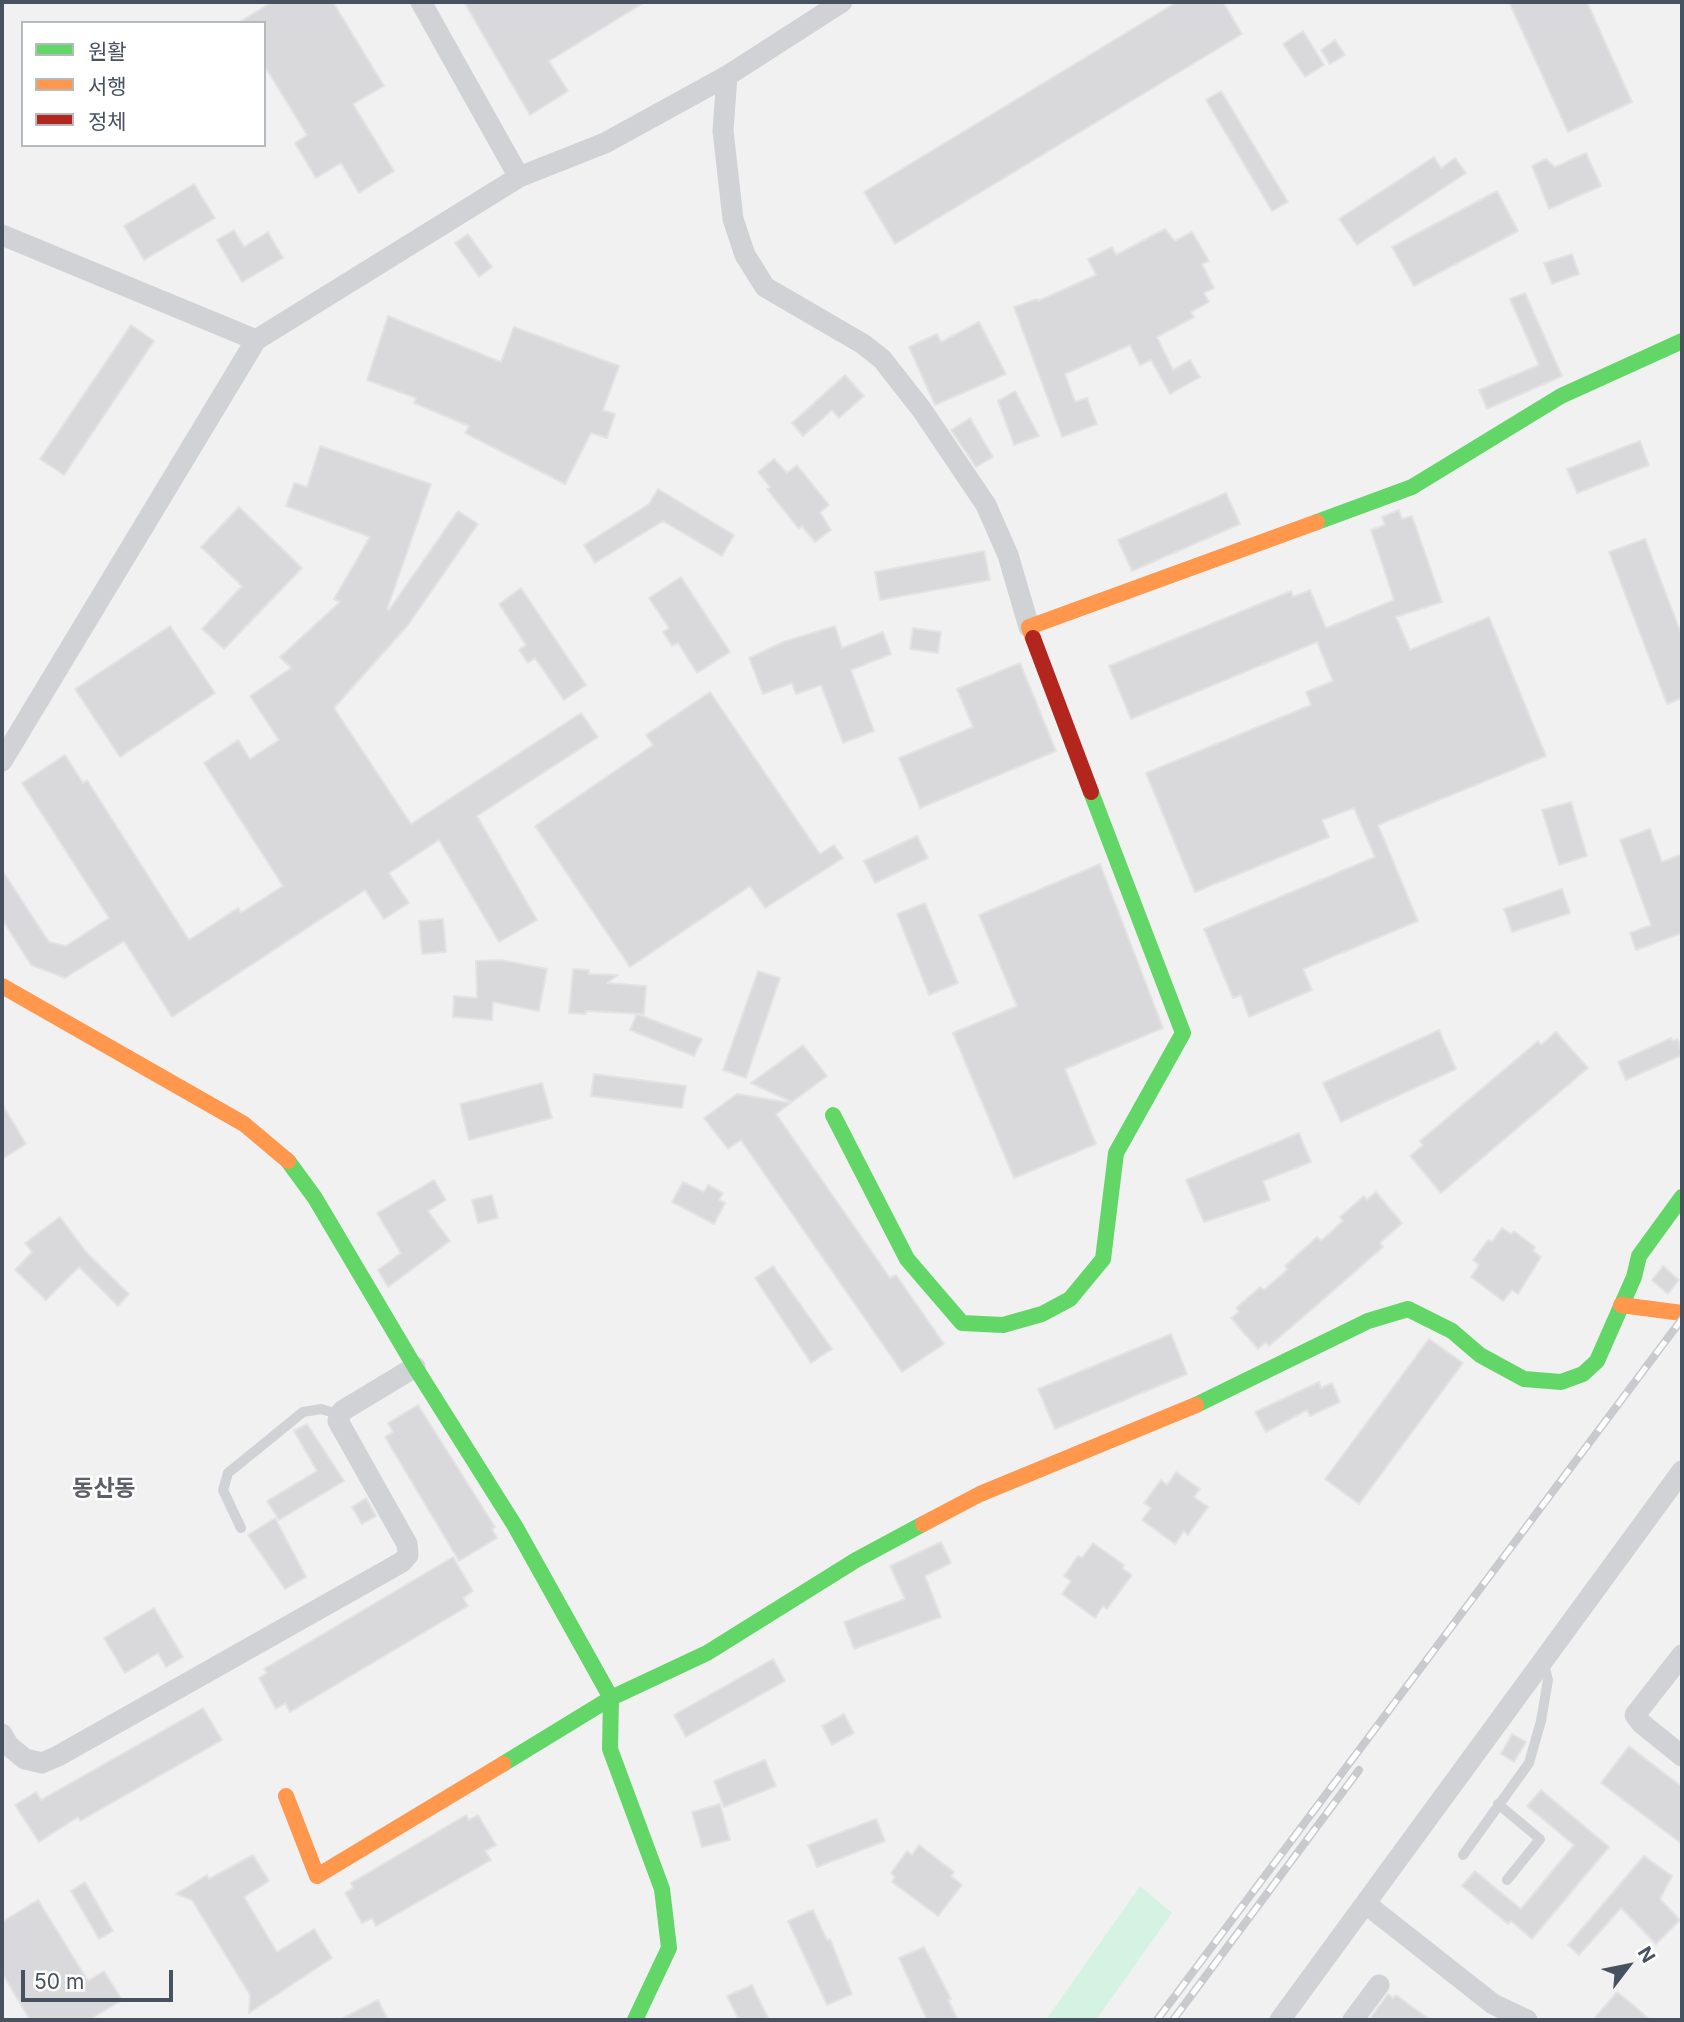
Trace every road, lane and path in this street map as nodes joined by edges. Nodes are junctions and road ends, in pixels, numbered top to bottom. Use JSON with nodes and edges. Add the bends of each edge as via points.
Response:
{"nodes":[{"id":1,"x":421,"y":2,"type":"edge"},
{"id":2,"x":842,"y":2,"type":"edge"},
{"id":3,"x":727,"y":76,"type":"junction"},
{"id":4,"x":519,"y":177,"type":"junction"},
{"id":5,"x":2,"y":235,"type":"edge"},
{"id":6,"x":256,"y":340,"type":"junction"},
{"id":7,"x":1682,"y":341,"type":"edge"},
{"id":8,"x":1029,"y":627,"type":"junction"},
{"id":9,"x":2,"y":761,"type":"edge"},
{"id":10,"x":2,"y":986,"type":"edge"},
{"id":11,"x":833,"y":1115,"type":"dead end"},
{"id":12,"x":1682,"y":1197,"type":"edge"},
{"id":13,"x":1621,"y":1305,"type":"junction"},
{"id":14,"x":1682,"y":1313,"type":"edge"},
{"id":15,"x":415,"y":1367,"type":"junction"},
{"id":16,"x":341,"y":1415,"type":"junction"},
{"id":17,"x":1682,"y":1471,"type":"edge"},
{"id":18,"x":241,"y":1528,"type":"dead end"},
{"id":19,"x":1682,"y":1655,"type":"edge"},
{"id":20,"x":1543,"y":1661,"type":"junction"},
{"id":21,"x":611,"y":1698,"type":"junction"},
{"id":22,"x":2,"y":1734,"type":"edge"},
{"id":23,"x":1682,"y":1756,"type":"edge"},
{"id":24,"x":286,"y":1796,"type":"dead end"},
{"id":25,"x":1498,"y":1804,"type":"junction"},
{"id":26,"x":1462,"y":1855,"type":"dead end"},
{"id":27,"x":1507,"y":1880,"type":"dead end"},
{"id":28,"x":1366,"y":1904,"type":"junction"},
{"id":29,"x":1380,"y":1986,"type":"dead end"},
{"id":30,"x":635,"y":2020,"type":"edge"},
{"id":31,"x":1280,"y":2020,"type":"edge"},
{"id":32,"x":1353,"y":2020,"type":"edge"},
{"id":33,"x":1527,"y":2020,"type":"edge"}],
"edges":[{"from":1,"to":4,"type":"street"},
{"from":2,"to":3,"type":"street"},
{"from":3,"to":4,"type":"street","via":[[605,143]]},
{"from":3,"to":8,"type":"street","via":[[723,131],[733,219],[745,256],[765,287],[882,359],[922,410],[986,505]]},
{"from":4,"to":6,"type":"street"},
{"from":5,"to":6,"type":"street"},
{"from":6,"to":9,"type":"street"},
{"from":7,"to":8,"type":"street","via":[[1560,396],[1412,487]]},
{"from":8,"to":11,"type":"street","via":[[1183,1034],[1116,1153],[1103,1259],[1070,1298],[1042,1314],[1003,1325],[962,1323],[908,1259]]},
{"from":10,"to":15,"type":"street","via":[[244,1124],[285,1156],[315,1198]]},
{"from":12,"to":13,"type":"street","via":[[1639,1256]]},
{"from":13,"to":14,"type":"street"},
{"from":13,"to":21,"type":"street","via":[[1597,1361],[1583,1374],[1561,1382],[1524,1379],[1480,1355],[1452,1331],[1408,1309],[1368,1321],[1205,1402],[980,1494],[856,1560],[707,1653]]},
{"from":15,"to":16,"type":"street"},
{"from":15,"to":21,"type":"street","via":[[515,1526]]},
{"from":16,"to":18,"type":"lane","via":[[321,1409],[303,1412],[228,1473],[223,1490]]},
{"from":16,"to":22,"type":"street","via":[[341,1431],[407,1544],[408,1555],[402,1562],[58,1756],[42,1762],[25,1759]]},
{"from":17,"to":20,"type":"street"},
{"from":19,"to":23,"type":"street","via":[[1635,1714]]},
{"from":20,"to":25,"type":"lane","via":[[1548,1680],[1529,1763]]},
{"from":20,"to":28,"type":"street"},
{"from":21,"to":24,"type":"street","via":[[317,1875]]},
{"from":21,"to":30,"type":"street","via":[[610,1749],[662,1889],[669,1948]]},
{"from":25,"to":26,"type":"lane"},
{"from":25,"to":27,"type":"lane","via":[[1540,1839]]},
{"from":28,"to":31,"type":"street"},
{"from":28,"to":33,"type":"street","via":[[1493,2004]]},
{"from":29,"to":32,"type":"street"}]}
